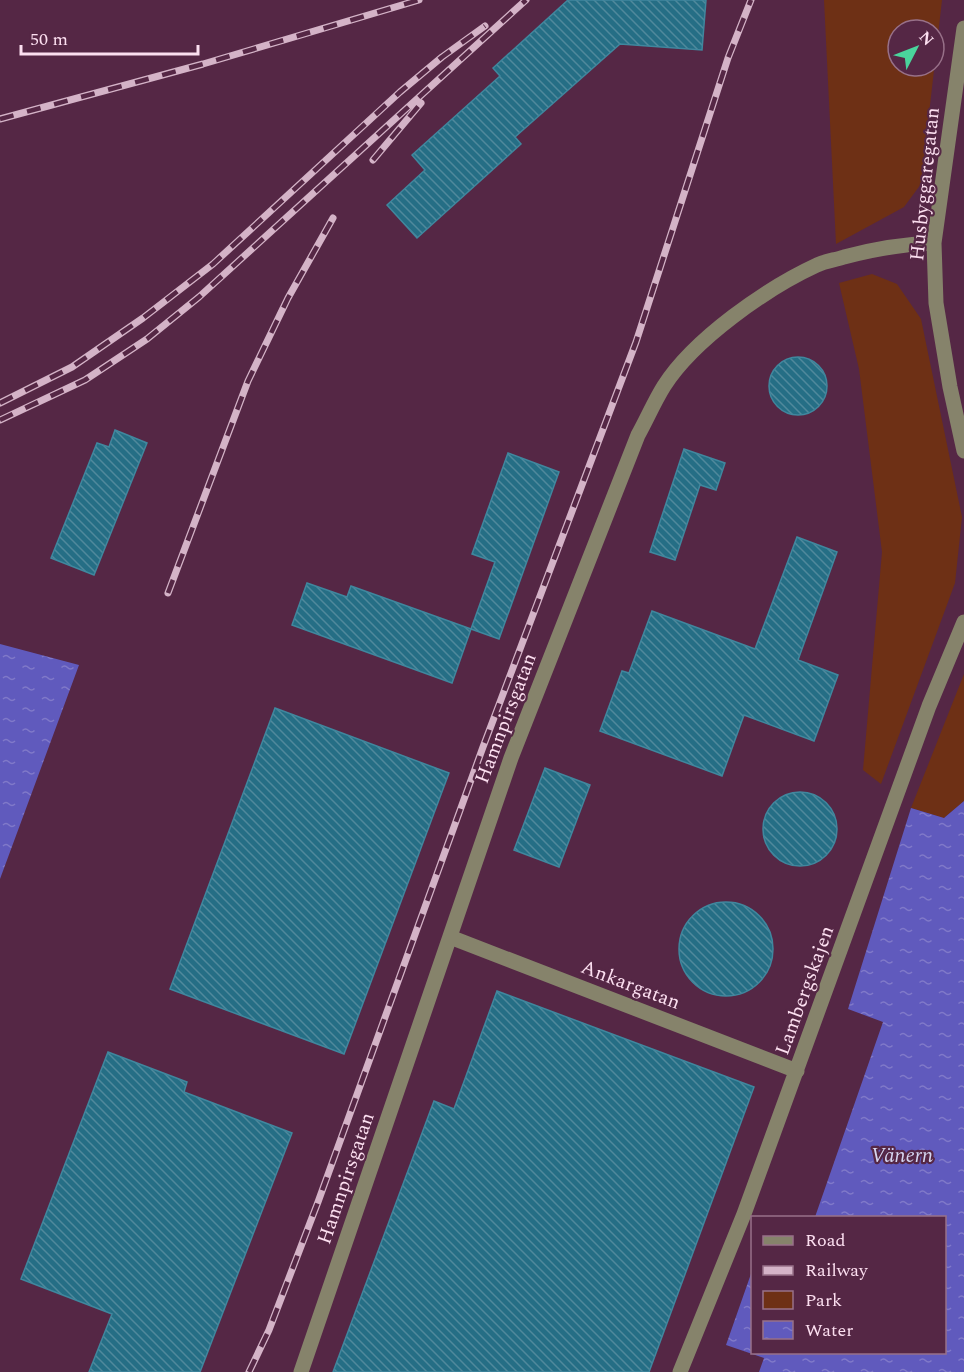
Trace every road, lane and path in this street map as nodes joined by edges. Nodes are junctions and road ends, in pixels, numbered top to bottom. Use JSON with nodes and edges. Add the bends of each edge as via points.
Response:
{"nodes":[{"id":1,"x":964,"y":28,"type":"edge"},
{"id":2,"x":934,"y":243,"type":"junction"},
{"id":3,"x":964,"y":451,"type":"edge"},
{"id":4,"x":964,"y":622,"type":"edge"},
{"id":5,"x":450,"y":937,"type":"junction"},
{"id":6,"x":797,"y":1071,"type":"junction"},
{"id":7,"x":301,"y":1372,"type":"edge"},
{"id":8,"x":680,"y":1372,"type":"edge"}],
"edges":[{"from":1,"to":2,"type":"street","name":"Husbyggaregatan"},
{"from":2,"to":3,"type":"street","name":"Husbyggaregatan","via":[[936,303]]},
{"from":2,"to":5,"type":"street","name":"Hamnpirsgatan","via":[[873,249],[819,264],[732,318],[691,354],[664,386],[638,435],[511,758]]},
{"from":4,"to":6,"type":"street","name":"Lambergskajen","via":[[928,706]]},
{"from":5,"to":6,"type":"street","name":"Ankargatan"},
{"from":5,"to":7,"type":"street","name":"Hamnpirsgatan"},
{"from":6,"to":8,"type":"street","name":"Lambergskajen"}]}
